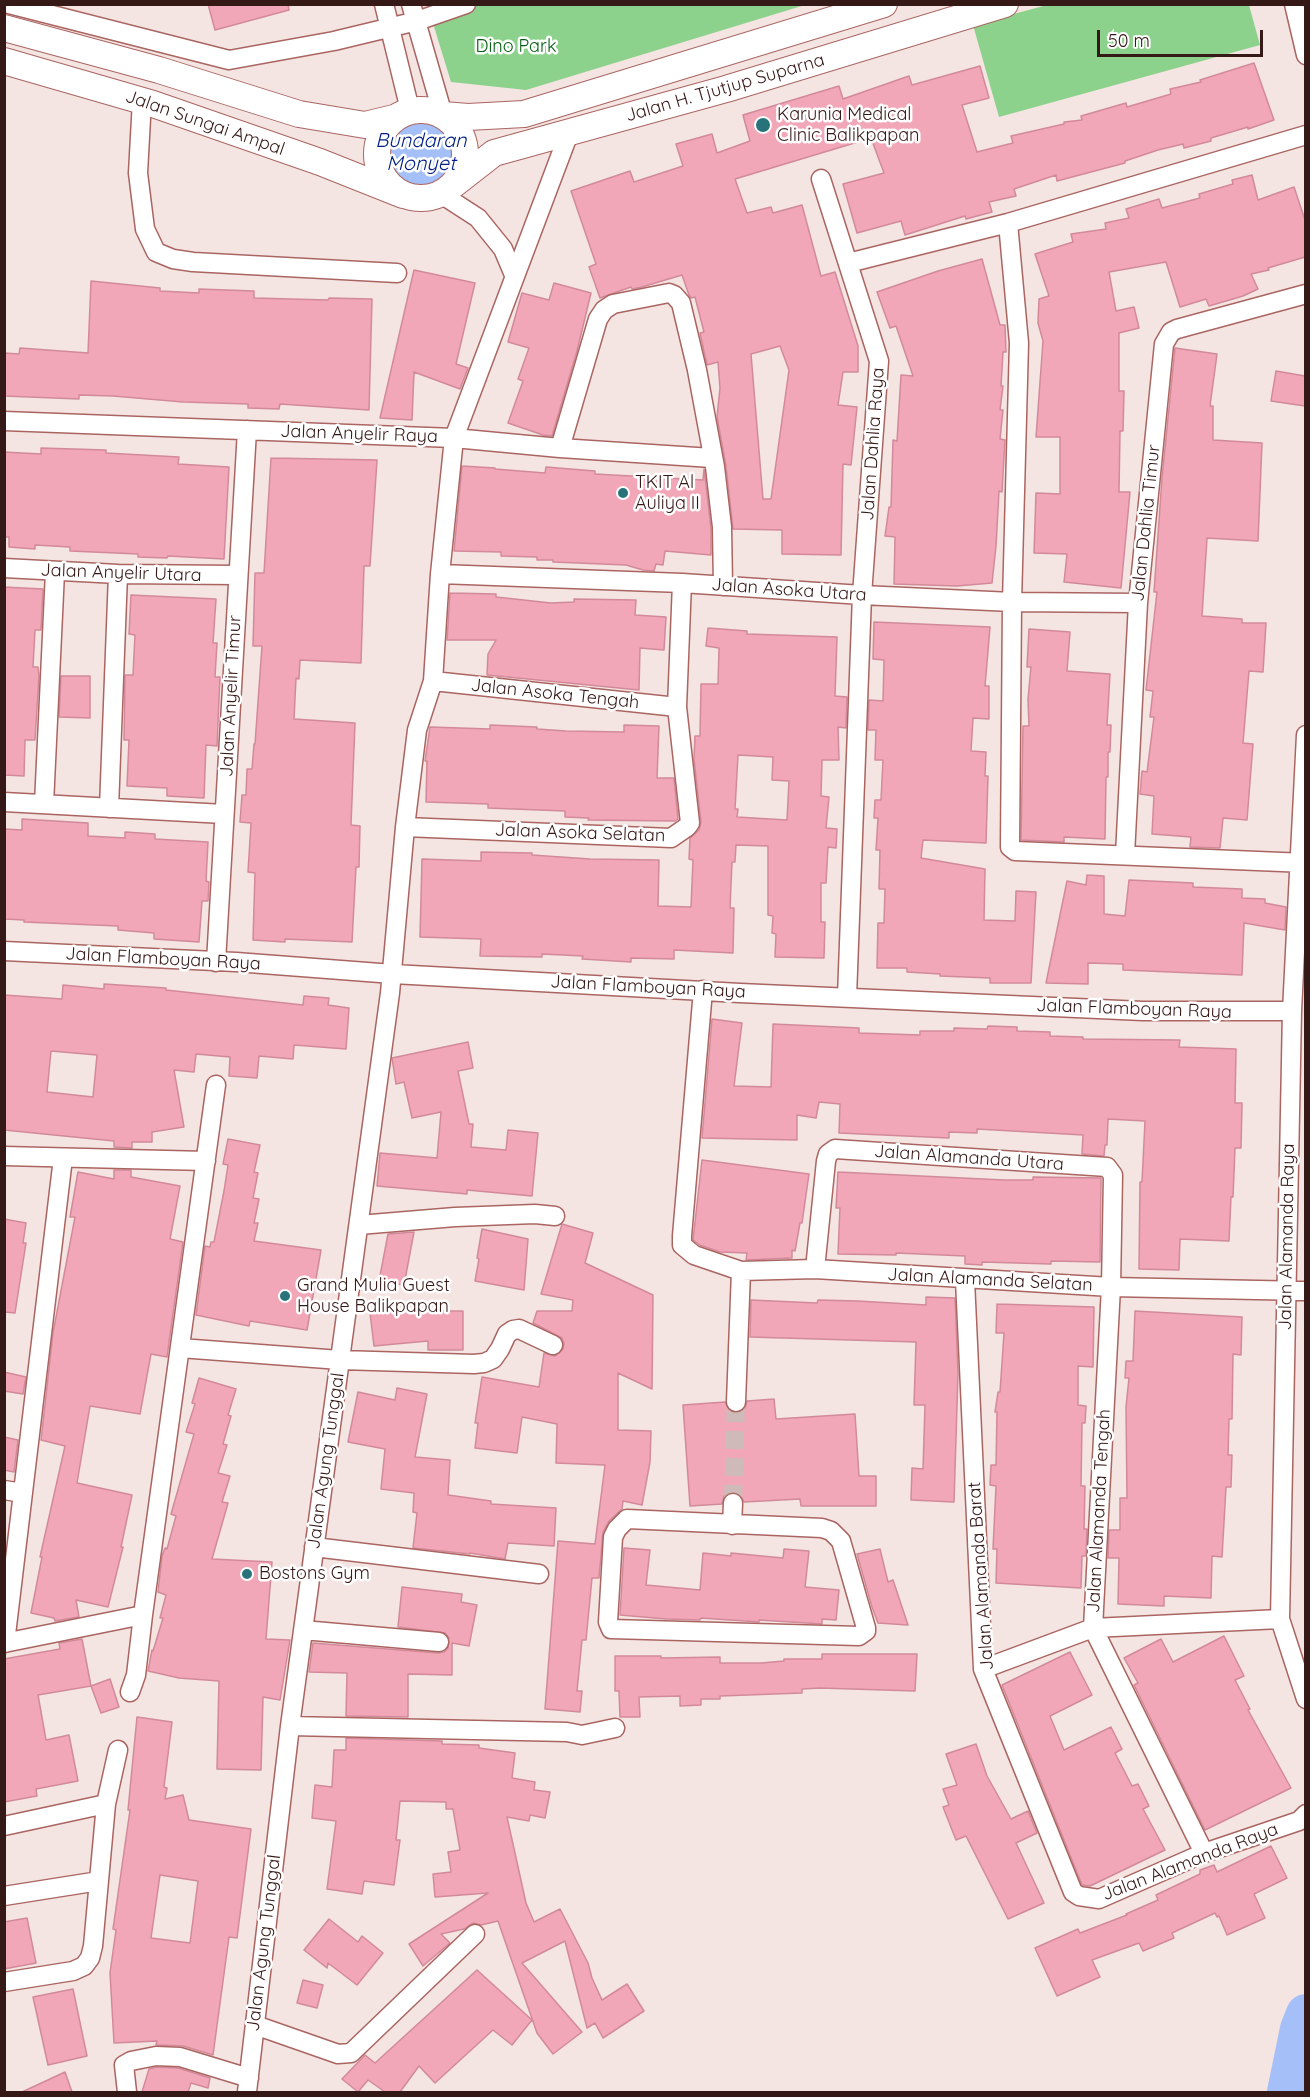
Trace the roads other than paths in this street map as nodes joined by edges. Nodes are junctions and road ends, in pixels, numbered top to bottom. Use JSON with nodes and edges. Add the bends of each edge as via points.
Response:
{"nodes":[{"id":1,"x":9,"y":4,"type":"edge"},
{"id":2,"x":384,"y":4,"type":"edge"},
{"id":3,"x":466,"y":4,"type":"edge"},
{"id":4,"x":884,"y":4,"type":"edge"},
{"id":5,"x":1005,"y":4,"type":"edge"},
{"id":6,"x":1294,"y":4,"type":"edge"},
{"id":7,"x":414,"y":13,"type":"edge"},
{"id":8,"x":4,"y":28,"type":"edge"},
{"id":9,"x":391,"y":28,"type":"junction"},
{"id":10,"x":1305,"y":55,"type":"edge"},
{"id":11,"x":4,"y":61,"type":"edge"},
{"id":12,"x":142,"y":100,"type":"junction"},
{"id":13,"x":402,"y":114,"type":"junction"},
{"id":14,"x":443,"y":115,"type":"junction"},
{"id":15,"x":569,"y":133,"type":"junction"},
{"id":16,"x":1305,"y":135,"type":"edge"},
{"id":17,"x":821,"y":179,"type":"dead end"},
{"id":18,"x":447,"y":189,"type":"junction"},
{"id":19,"x":403,"y":195,"type":"junction"},
{"id":20,"x":1008,"y":223,"type":"junction"},
{"id":21,"x":848,"y":263,"type":"junction"},
{"id":22,"x":397,"y":273,"type":"dead end"},
{"id":23,"x":514,"y":275,"type":"junction"},
{"id":24,"x":1305,"y":294,"type":"edge"},
{"id":25,"x":4,"y":421,"type":"edge"},
{"id":26,"x":247,"y":430,"type":"junction"},
{"id":27,"x":454,"y":438,"type":"junction"},
{"id":28,"x":560,"y":448,"type":"junction"},
{"id":29,"x":712,"y":458,"type":"junction"},
{"id":30,"x":4,"y":568,"type":"edge"},
{"id":31,"x":55,"y":572,"type":"junction"},
{"id":32,"x":117,"y":574,"type":"junction"},
{"id":33,"x":440,"y":574,"type":"junction"},
{"id":34,"x":238,"y":576,"type":"junction"},
{"id":35,"x":682,"y":583,"type":"junction"},
{"id":36,"x":723,"y":586,"type":"junction"},
{"id":37,"x":862,"y":595,"type":"junction"},
{"id":38,"x":1012,"y":602,"type":"junction"},
{"id":39,"x":1138,"y":603,"type":"junction"},
{"id":40,"x":433,"y":681,"type":"junction"},
{"id":41,"x":677,"y":707,"type":"junction"},
{"id":42,"x":1305,"y":735,"type":"edge"},
{"id":43,"x":4,"y":802,"type":"edge"},
{"id":44,"x":44,"y":804,"type":"junction"},
{"id":45,"x":109,"y":808,"type":"junction"},
{"id":46,"x":224,"y":814,"type":"junction"},
{"id":47,"x":405,"y":827,"type":"junction"},
{"id":48,"x":1125,"y":855,"type":"junction"},
{"id":49,"x":1303,"y":863,"type":"edge"},
{"id":50,"x":4,"y":951,"type":"edge"},
{"id":51,"x":216,"y":962,"type":"junction"},
{"id":52,"x":393,"y":974,"type":"junction"},
{"id":53,"x":703,"y":990,"type":"junction"},
{"id":54,"x":847,"y":997,"type":"junction"},
{"id":55,"x":1292,"y":1011,"type":"junction"},
{"id":56,"x":216,"y":1085,"type":"dead end"},
{"id":57,"x":4,"y":1156,"type":"edge"},
{"id":58,"x":63,"y":1158,"type":"junction"},
{"id":59,"x":206,"y":1161,"type":"junction"},
{"id":60,"x":555,"y":1216,"type":"dead end"},
{"id":61,"x":358,"y":1225,"type":"junction"},
{"id":62,"x":815,"y":1269,"type":"junction"},
{"id":63,"x":741,"y":1270,"type":"junction"},
{"id":64,"x":965,"y":1280,"type":"junction"},
{"id":65,"x":1111,"y":1287,"type":"junction"},
{"id":66,"x":1286,"y":1289,"type":"junction"},
{"id":67,"x":1305,"y":1291,"type":"edge"},
{"id":68,"x":553,"y":1345,"type":"dead end"},
{"id":69,"x":180,"y":1348,"type":"junction"},
{"id":70,"x":340,"y":1360,"type":"junction"},
{"id":71,"x":736,"y":1402,"type":"tunnel mouth"},
{"id":72,"x":14,"y":1491,"type":"edge"},
{"id":73,"x":733,"y":1503,"type":"tunnel mouth"},
{"id":74,"x":732,"y":1525,"type":"junction"},
{"id":75,"x":314,"y":1547,"type":"junction"},
{"id":76,"x":538,"y":1574,"type":"dead end"},
{"id":77,"x":143,"y":1615,"type":"junction"},
{"id":78,"x":1280,"y":1619,"type":"junction"},
{"id":79,"x":1093,"y":1628,"type":"junction"},
{"id":80,"x":303,"y":1630,"type":"junction"},
{"id":81,"x":439,"y":1642,"type":"dead end"},
{"id":82,"x":5,"y":1643,"type":"edge"},
{"id":83,"x":983,"y":1669,"type":"junction"},
{"id":84,"x":130,"y":1692,"type":"dead end"},
{"id":85,"x":1305,"y":1700,"type":"edge"},
{"id":86,"x":290,"y":1726,"type":"junction"},
{"id":87,"x":615,"y":1728,"type":"dead end"},
{"id":88,"x":118,"y":1750,"type":"dead end"},
{"id":89,"x":106,"y":1804,"type":"junction"},
{"id":90,"x":1305,"y":1814,"type":"edge"},
{"id":91,"x":4,"y":1826,"type":"edge"},
{"id":92,"x":1204,"y":1853,"type":"junction"},
{"id":93,"x":99,"y":1881,"type":"junction"},
{"id":94,"x":1073,"y":1892,"type":"joint"},
{"id":95,"x":4,"y":1896,"type":"edge"},
{"id":96,"x":475,"y":1934,"type":"dead end"},
{"id":97,"x":4,"y":1982,"type":"edge"},
{"id":98,"x":255,"y":2025,"type":"junction"},
{"id":99,"x":248,"y":2085,"type":"edge"},
{"id":100,"x":127,"y":2092,"type":"edge"}],
"edges":[{"from":1,"to":9,"type":"street","via":[[229,60]]},
{"from":2,"to":9,"type":"street"},
{"from":3,"to":7,"type":"street"},
{"from":4,"to":14,"type":"main road","name":"Jalan H. Tjutjup Suparna","via":[[524,114]]},
{"from":5,"to":15,"type":"main road","name":"Jalan H. Tjutjup Suparna"},
{"from":6,"to":10,"type":"street"},
{"from":7,"to":9,"type":"street"},
{"from":7,"to":14,"type":"street"},
{"from":8,"to":13,"type":"main road","name":"Jalan Sungai Ampal","via":[[159,70],[299,114],[365,125]]},
{"from":9,"to":13,"type":"street"},
{"from":11,"to":12,"type":"main road","name":"Jalan Sungai Ampal"},
{"from":12,"to":19,"type":"main road","name":"Jalan Sungai Ampal"},
{"from":12,"to":22,"type":"street","via":[[138,173],[145,229],[156,252],[193,262]]},
{"from":13,"to":14,"type":"main road","via":[[432,111]]},
{"from":13,"to":19,"type":"main road","via":[[379,137],[376,154],[379,171]]},
{"from":14,"to":18,"type":"main road","via":[[455,125],[466,155],[462,171]]},
{"from":15,"to":18,"type":"main road","name":"Jalan H. Tjutjup Suparna","via":[[494,153]]},
{"from":15,"to":23,"type":"street","name":"Jalan Agung Tunggal"},
{"from":16,"to":20,"type":"street"},
{"from":17,"to":21,"type":"street","name":"Jalan Dahlia Raya"},
{"from":18,"to":19,"type":"main road","via":[[422,198]]},
{"from":18,"to":23,"type":"street","via":[[503,249]]},
{"from":20,"to":21,"type":"street"},
{"from":20,"to":38,"type":"street","via":[[1019,343]]},
{"from":21,"to":37,"type":"street","name":"Jalan Dahlia Raya","via":[[879,361]]},
{"from":23,"to":27,"type":"street","name":"Jalan Agung Tunggal"},
{"from":24,"to":39,"type":"street","name":"Jalan Dahlia Timur","via":[[1177,329],[1164,344]]},
{"from":25,"to":26,"type":"street","name":"Jalan Anyelir Raya"},
{"from":26,"to":27,"type":"street","name":"Jalan Anyelir Raya"},
{"from":26,"to":34,"type":"street","name":"Jalan Anyelir Timur"},
{"from":27,"to":28,"type":"street","name":"Jalan Anyelir Raya"},
{"from":27,"to":33,"type":"street","name":"Jalan Agung Tunggal"},
{"from":28,"to":29,"type":"street","name":"Jalan Anyelir Raya"},
{"from":28,"to":29,"type":"street","via":[[604,310],[613,304],[669,293],[681,303],[703,392]]},
{"from":29,"to":36,"type":"street","via":[[722,527]]},
{"from":30,"to":31,"type":"street","name":"Jalan Anyelir Utara"},
{"from":31,"to":32,"type":"street","name":"Jalan Anyelir Utara"},
{"from":31,"to":44,"type":"street"},
{"from":32,"to":34,"type":"street","name":"Jalan Anyelir Utara"},
{"from":32,"to":45,"type":"street"},
{"from":33,"to":35,"type":"street","name":"Jalan Asoka Utara"},
{"from":33,"to":40,"type":"street","name":"Jalan Agung Tunggal"},
{"from":34,"to":46,"type":"street","name":"Jalan Anyelir Timur"},
{"from":35,"to":36,"type":"street","name":"Jalan Asoka Utara"},
{"from":35,"to":41,"type":"street","name":"Jalan Asoka Selatan"},
{"from":36,"to":37,"type":"street","name":"Jalan Asoka Utara"},
{"from":37,"to":38,"type":"street","name":"Jalan Asoka Utara"},
{"from":37,"to":54,"type":"street","name":"Jalan Dahlia Raya"},
{"from":38,"to":39,"type":"street","name":"Jalan Asoka Utara"},
{"from":38,"to":48,"type":"street","via":[[1010,847],[1015,851]]},
{"from":39,"to":48,"type":"street","name":"Jalan Dahlia Timur"},
{"from":40,"to":41,"type":"street","name":"Jalan Asoka Tengah"},
{"from":40,"to":47,"type":"street","name":"Jalan Agung Tunggal","via":[[417,730]]},
{"from":41,"to":47,"type":"street","name":"Jalan Asoka Selatan","via":[[690,823],[671,838]]},
{"from":42,"to":49,"type":"street","name":"Jalan Alamanda Raya"},
{"from":43,"to":44,"type":"street"},
{"from":44,"to":45,"type":"street"},
{"from":45,"to":46,"type":"street"},
{"from":46,"to":51,"type":"street","name":"Jalan Anyelir Timur"},
{"from":47,"to":52,"type":"street","name":"Jalan Agung Tunggal"},
{"from":48,"to":49,"type":"street"},
{"from":49,"to":55,"type":"street","name":"Jalan Alamanda Raya"},
{"from":50,"to":51,"type":"street","name":"Jalan Flamboyan Raya"},
{"from":51,"to":52,"type":"street","name":"Jalan Flamboyan Raya"},
{"from":52,"to":53,"type":"street","name":"Jalan Flamboyan Raya"},
{"from":52,"to":61,"type":"street","name":"Jalan Agung Tunggal"},
{"from":53,"to":54,"type":"street","name":"Jalan Flamboyan Raya"},
{"from":53,"to":63,"type":"street","name":"Jalan Alamanda Selatan","via":[[682,1245],[694,1255]]},
{"from":54,"to":55,"type":"street","name":"Jalan Flamboyan Raya","via":[[1143,1011]]},
{"from":55,"to":66,"type":"street","name":"Jalan Alamanda Raya"},
{"from":56,"to":59,"type":"street"},
{"from":57,"to":58,"type":"street"},
{"from":58,"to":59,"type":"street"},
{"from":58,"to":72,"type":"street"},
{"from":59,"to":69,"type":"street"},
{"from":60,"to":61,"type":"street","via":[[454,1217]]},
{"from":61,"to":70,"type":"street","name":"Jalan Agung Tunggal"},
{"from":62,"to":63,"type":"street","name":"Jalan Alamanda Selatan"},
{"from":62,"to":64,"type":"street","name":"Jalan Alamanda Selatan"},
{"from":62,"to":65,"type":"street","name":"Jalan Alamanda Utara","via":[[826,1161],[835,1149],[1107,1167],[1114,1180]]},
{"from":63,"to":71,"type":"street"},
{"from":64,"to":65,"type":"street","name":"Jalan Alamanda Selatan"},
{"from":64,"to":83,"type":"street","name":"Jalan Alamanda Barat"},
{"from":65,"to":66,"type":"street","name":"Jalan Alamanda Selatan"},
{"from":65,"to":79,"type":"street","name":"Jalan Alamanda Tengah"},
{"from":66,"to":67,"type":"street","name":"Jalan Alamanda Selatan"},
{"from":66,"to":78,"type":"street","name":"Jalan Alamanda Raya"},
{"from":68,"to":70,"type":"street","via":[[513,1329],[493,1359],[484,1363]]},
{"from":69,"to":70,"type":"street"},
{"from":69,"to":77,"type":"street"},
{"from":70,"to":75,"type":"street","name":"Jalan Agung Tunggal"},
{"from":72,"to":82,"type":"street"},
{"from":73,"to":74,"type":"street"},
{"from":74,"to":74,"type":"street","via":[[822,1528],[837,1535],[866,1631],[859,1636],[611,1629],[608,1622],[613,1537],[623,1522],[627,1519]]},
{"from":75,"to":76,"type":"street"},
{"from":75,"to":80,"type":"street","name":"Jalan Agung Tunggal"},
{"from":77,"to":82,"type":"street"},
{"from":77,"to":84,"type":"street","via":[[136,1676]]},
{"from":78,"to":79,"type":"street"},
{"from":78,"to":85,"type":"street","name":"Jalan Alamanda Raya"},
{"from":79,"to":83,"type":"street"},
{"from":79,"to":92,"type":"street","name":"Jalan Alamanda Tengah"},
{"from":80,"to":81,"type":"street"},
{"from":80,"to":86,"type":"street","name":"Jalan Agung Tunggal"},
{"from":83,"to":94,"type":"street","name":"Jalan Alamanda Barat"},
{"from":86,"to":87,"type":"street","via":[[582,1735]]},
{"from":86,"to":98,"type":"street","name":"Jalan Agung Tunggal"},
{"from":88,"to":89,"type":"street"},
{"from":89,"to":91,"type":"street"},
{"from":89,"to":93,"type":"street"},
{"from":90,"to":92,"type":"street","name":"Jalan Alamanda Raya","via":[[1299,1821]]},
{"from":92,"to":94,"type":"street","name":"Jalan Alamanda Raya","via":[[1100,1899]]},
{"from":93,"to":95,"type":"street"},
{"from":93,"to":97,"type":"street","via":[[93,1946],[84,1966]]},
{"from":96,"to":98,"type":"street","via":[[351,2053],[338,2054]]},
{"from":98,"to":99,"type":"street","name":"Jalan Agung Tunggal"},
{"from":99,"to":100,"type":"street","via":[[180,2057],[156,2056],[124,2065]]}]}
